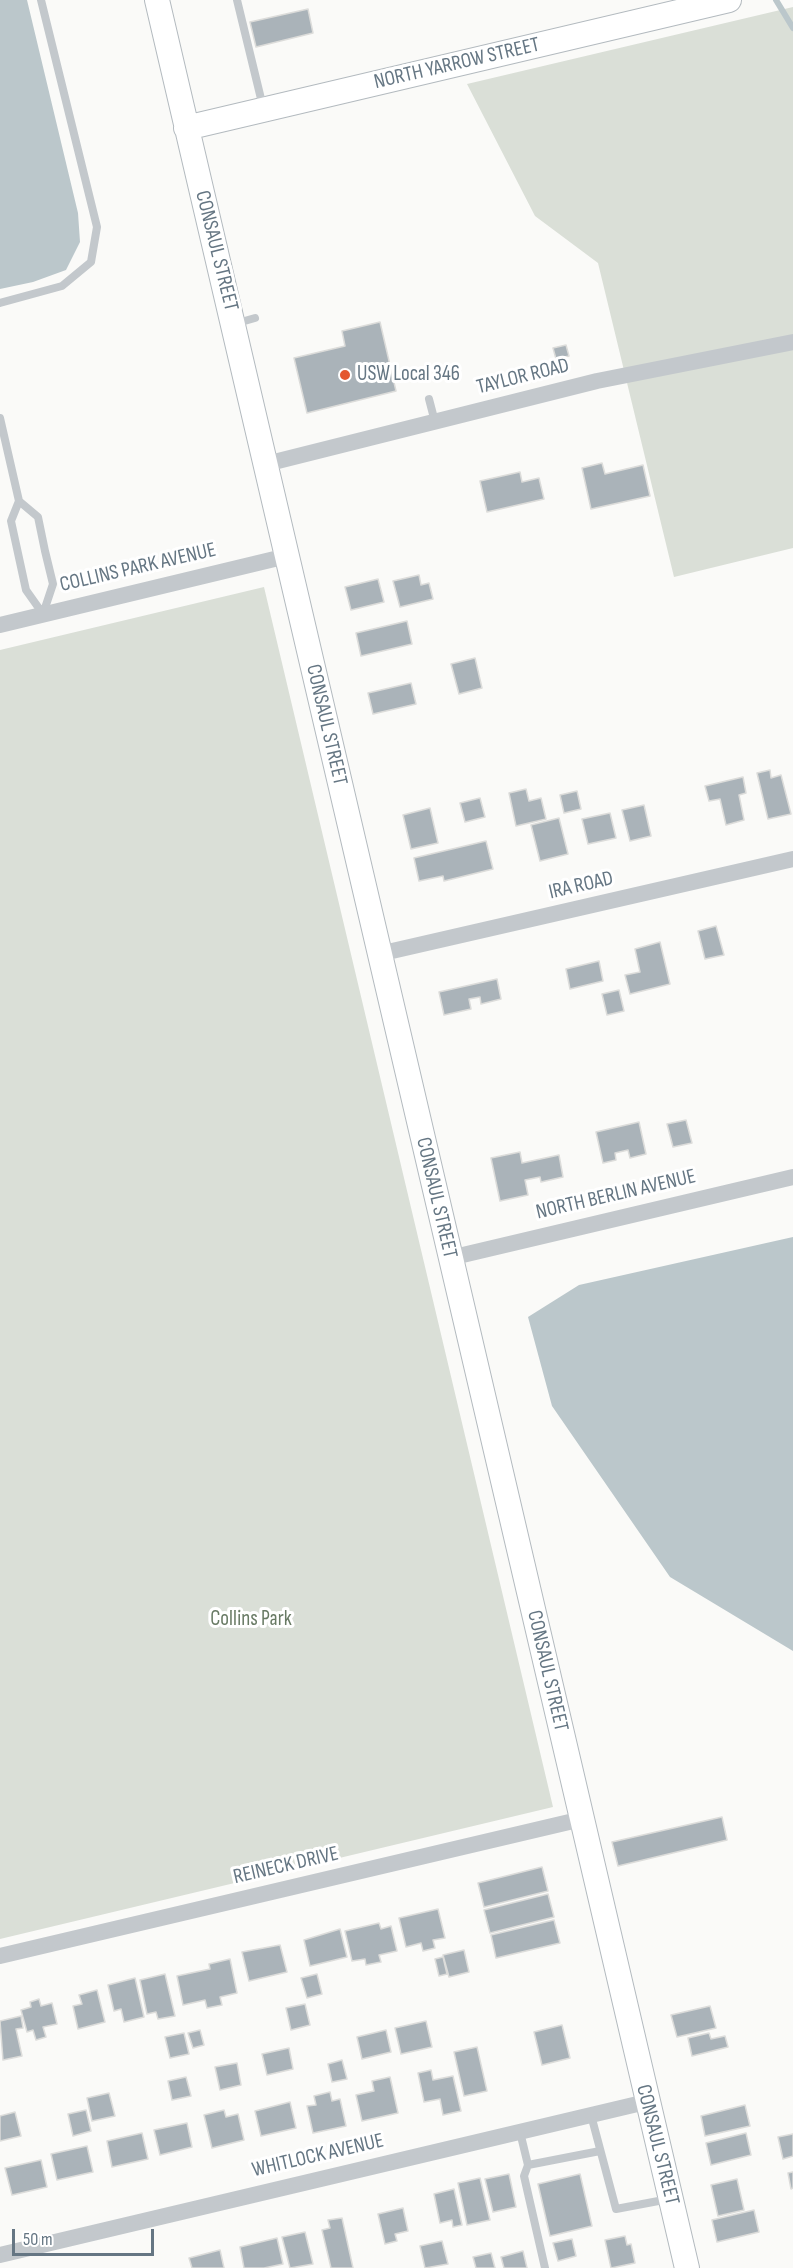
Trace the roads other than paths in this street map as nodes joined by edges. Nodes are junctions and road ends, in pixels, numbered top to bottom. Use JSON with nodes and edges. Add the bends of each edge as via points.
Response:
{"nodes":[{"id":1,"x":41,"y":0,"type":"edge"},
{"id":2,"x":157,"y":0,"type":"edge"},
{"id":3,"x":237,"y":0,"type":"edge"},
{"id":4,"x":729,"y":0,"type":"edge"},
{"id":5,"x":264,"y":110,"type":"junction"},
{"id":6,"x":186,"y":128,"type":"junction"},
{"id":7,"x":0,"y":303,"type":"edge"},
{"id":8,"x":793,"y":342,"type":"edge"},
{"id":9,"x":429,"y":399,"type":"dead end"},
{"id":10,"x":0,"y":418,"type":"edge"},
{"id":11,"x":435,"y":422,"type":"junction"},
{"id":12,"x":266,"y":464,"type":"junction"},
{"id":13,"x":19,"y":501,"type":"junction"},
{"id":14,"x":287,"y":556,"type":"junction"},
{"id":15,"x":43,"y":614,"type":"junction"},
{"id":16,"x":0,"y":625,"type":"edge"},
{"id":17,"x":793,"y":859,"type":"edge"},
{"id":18,"x":379,"y":954,"type":"junction"},
{"id":19,"x":793,"y":1177,"type":"edge"},
{"id":20,"x":450,"y":1258,"type":"junction"},
{"id":21,"x":582,"y":1819,"type":"junction"},
{"id":22,"x":0,"y":1956,"type":"edge"},
{"id":23,"x":646,"y":2102,"type":"junction"},
{"id":24,"x":591,"y":2115,"type":"junction"},
{"id":25,"x":520,"y":2132,"type":"junction"},
{"id":26,"x":600,"y":2151,"type":"junction"},
{"id":27,"x":528,"y":2165,"type":"junction"},
{"id":28,"x":670,"y":2199,"type":"junction"},
{"id":29,"x":0,"y":2254,"type":"edge"},
{"id":30,"x":545,"y":2268,"type":"edge"},
{"id":31,"x":687,"y":2268,"type":"edge"}],
"edges":[{"from":1,"to":7,"type":"lane","via":[[97,227],[92,262],[62,286]]},
{"from":2,"to":6,"type":"street","name":"CONSAUL STREET"},
{"from":3,"to":5,"type":"lane"},
{"from":4,"to":5,"type":"street","name":"NORTH YARROW STREET"},
{"from":5,"to":6,"type":"street","name":"NORTH YARROW STREET"},
{"from":6,"to":12,"type":"street","name":"CONSAUL STREET","via":[[244,321]]},
{"from":8,"to":11,"type":"street","name":"TAYLOR ROAD","via":[[597,381]]},
{"from":9,"to":11,"type":"lane"},
{"from":10,"to":13,"type":"lane"},
{"from":11,"to":12,"type":"street","name":"TAYLOR ROAD"},
{"from":12,"to":14,"type":"street","name":"CONSAUL STREET"},
{"from":13,"to":15,"type":"lane","via":[[11,521],[26,590]]},
{"from":13,"to":15,"type":"lane","via":[[38,517],[53,584]]},
{"from":14,"to":15,"type":"street","name":"COLLINS PARK AVENUE"},
{"from":14,"to":18,"type":"street","name":"CONSAUL STREET"},
{"from":15,"to":16,"type":"street","name":"COLLINS PARK AVENUE"},
{"from":17,"to":18,"type":"street","name":"IRA ROAD"},
{"from":18,"to":20,"type":"street","name":"CONSAUL STREET"},
{"from":19,"to":20,"type":"street","name":"NORTH BERLIN AVENUE"},
{"from":20,"to":21,"type":"street","name":"CONSAUL STREET"},
{"from":21,"to":22,"type":"street","name":"REINECK DRIVE"},
{"from":21,"to":23,"type":"street","name":"CONSAUL STREET"},
{"from":23,"to":24,"type":"street","name":"WHITLOCK AVENUE"},
{"from":23,"to":28,"type":"street","name":"CONSAUL STREET"},
{"from":24,"to":25,"type":"street","name":"WHITLOCK AVENUE"},
{"from":24,"to":26,"type":"lane"},
{"from":25,"to":27,"type":"lane"},
{"from":25,"to":29,"type":"street","name":"WHITLOCK AVENUE"},
{"from":26,"to":27,"type":"lane"},
{"from":26,"to":28,"type":"lane","via":[[616,2209]]},
{"from":27,"to":30,"type":"lane","via":[[524,2176]]},
{"from":28,"to":31,"type":"street","name":"CONSAUL STREET"}]}
